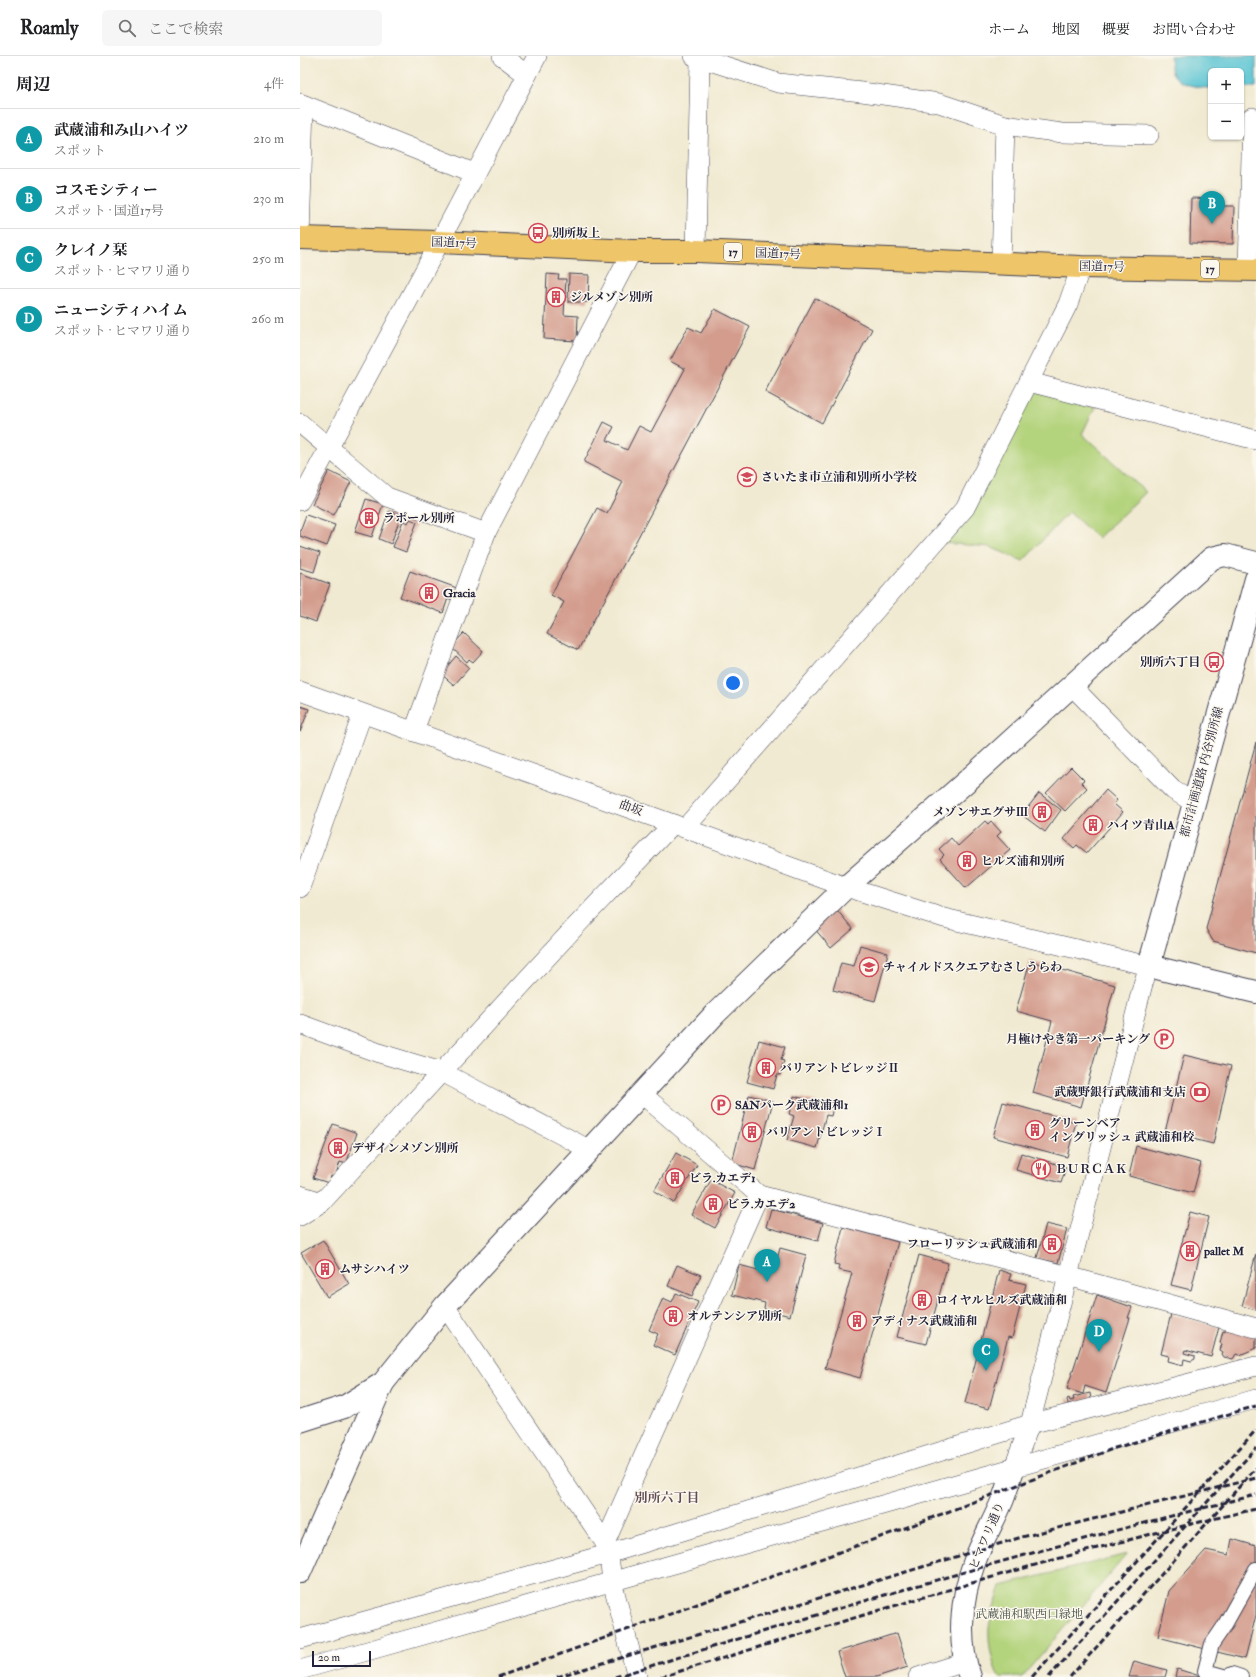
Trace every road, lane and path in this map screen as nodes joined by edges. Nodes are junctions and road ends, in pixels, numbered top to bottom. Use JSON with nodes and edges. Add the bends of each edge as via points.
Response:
{"nodes":[{"id":1,"x":502,"y":56,"type":"edge"},
{"id":2,"x":537,"y":56,"type":"edge"},
{"id":3,"x":700,"y":57,"type":"edge"},
{"id":4,"x":528,"y":75,"type":"junction"},
{"id":5,"x":302,"y":104,"type":"edge"},
{"id":6,"x":1252,"y":117,"type":"dead end"},
{"id":7,"x":1005,"y":125,"type":"junction"},
{"id":8,"x":1149,"y":135,"type":"dead end"},
{"id":9,"x":474,"y":173,"type":"junction"},
{"id":10,"x":300,"y":238,"type":"edge"},
{"id":11,"x":439,"y":242,"type":"junction"},
{"id":12,"x":632,"y":251,"type":"junction"},
{"id":13,"x":696,"y":251,"type":"junction"},
{"id":14,"x":1001,"y":264,"type":"junction"},
{"id":15,"x":1081,"y":267,"type":"junction"},
{"id":16,"x":1252,"y":270,"type":"edge"},
{"id":17,"x":1028,"y":382,"type":"junction"},
{"id":18,"x":300,"y":423,"type":"edge"},
{"id":19,"x":1256,"y":440,"type":"edge"},
{"id":20,"x":329,"y":447,"type":"junction"},
{"id":21,"x":300,"y":501,"type":"edge"},
{"id":22,"x":486,"y":533,"type":"junction"},
{"id":23,"x":1256,"y":563,"type":"edge"},
{"id":24,"x":1256,"y":579,"type":"edge"},
{"id":25,"x":1072,"y":686,"type":"junction"},
{"id":26,"x":300,"y":691,"type":"edge"},
{"id":27,"x":362,"y":715,"type":"junction"},
{"id":28,"x":414,"y":731,"type":"junction"},
{"id":29,"x":1193,"y":802,"type":"junction"},
{"id":30,"x":679,"y":826,"type":"junction"},
{"id":31,"x":846,"y":887,"type":"junction"},
{"id":32,"x":300,"y":888,"type":"edge"},
{"id":33,"x":1149,"y":966,"type":"junction"},
{"id":34,"x":1256,"y":992,"type":"edge"},
{"id":35,"x":300,"y":1024,"type":"edge"},
{"id":36,"x":442,"y":1072,"type":"junction"},
{"id":37,"x":642,"y":1094,"type":"junction"},
{"id":38,"x":590,"y":1150,"type":"junction"},
{"id":39,"x":300,"y":1195,"type":"edge"},
{"id":40,"x":759,"y":1195,"type":"junction"},
{"id":41,"x":322,"y":1202,"type":"junction"},
{"id":42,"x":300,"y":1216,"type":"edge"},
{"id":43,"x":1068,"y":1276,"type":"junction"},
{"id":44,"x":445,"y":1306,"type":"junction"},
{"id":45,"x":1256,"y":1328,"type":"edge"},
{"id":46,"x":1256,"y":1366,"type":"edge"},
{"id":47,"x":383,"y":1383,"type":"junction"},
{"id":48,"x":1256,"y":1399,"type":"edge"},
{"id":49,"x":300,"y":1421,"type":"edge"},
{"id":50,"x":1030,"y":1424,"type":"junction"},
{"id":51,"x":1014,"y":1467,"type":"junction"},
{"id":52,"x":606,"y":1548,"type":"junction"},
{"id":53,"x":1256,"y":1569,"type":"edge"},
{"id":54,"x":300,"y":1572,"type":"edge"},
{"id":55,"x":612,"y":1581,"type":"junction"},
{"id":56,"x":300,"y":1639,"type":"edge"},
{"id":57,"x":300,"y":1670,"type":"edge"},
{"id":58,"x":968,"y":1670,"type":"edge"},
{"id":59,"x":637,"y":1677,"type":"edge"},
{"id":60,"x":918,"y":1677,"type":"edge"},
{"id":61,"x":1241,"y":1677,"type":"edge"}],
"edges":[{"from":1,"to":4,"type":"street"},
{"from":2,"to":4,"type":"street"},
{"from":3,"to":7,"type":"street","via":[[778,83],[939,103]]},
{"from":3,"to":13,"type":"street"},
{"from":4,"to":9,"type":"street"},
{"from":5,"to":9,"type":"street"},
{"from":5,"to":10,"type":"street"},
{"from":6,"to":16,"type":"street"},
{"from":7,"to":8,"type":"street","via":[[1062,133]]},
{"from":7,"to":14,"type":"street"},
{"from":9,"to":11,"type":"street"},
{"from":10,"to":11,"type":"highway","name":"国道17号","number":"17"},
{"from":11,"to":12,"type":"highway","name":"国道17号","number":"17"},
{"from":11,"to":20,"type":"street"},
{"from":12,"to":13,"type":"highway","name":"国道17号","number":"17"},
{"from":12,"to":22,"type":"street"},
{"from":13,"to":14,"type":"highway","name":"国道17号","number":"17"},
{"from":14,"to":15,"type":"highway","name":"国道17号","number":"17"},
{"from":15,"to":16,"type":"highway","name":"国道17号","number":"17"},
{"from":15,"to":17,"type":"street","via":[[1068,304]]},
{"from":17,"to":19,"type":"street"},
{"from":17,"to":30,"type":"street","via":[[965,508]]},
{"from":18,"to":20,"type":"street"},
{"from":20,"to":21,"type":"street"},
{"from":20,"to":22,"type":"street","via":[[387,497]]},
{"from":22,"to":28,"type":"street"},
{"from":23,"to":25,"type":"street","via":[[1225,555],[1212,558]]},
{"from":24,"to":29,"type":"street","name":"都市計画道路 内谷別所線"},
{"from":25,"to":29,"type":"street","via":[[1173,790]]},
{"from":25,"to":31,"type":"street"},
{"from":26,"to":27,"type":"street","name":"曲坂"},
{"from":27,"to":28,"type":"street","name":"曲坂"},
{"from":27,"to":32,"type":"street"},
{"from":28,"to":30,"type":"street","name":"曲坂"},
{"from":29,"to":33,"type":"street","name":"都市計画道路 内谷別所線"},
{"from":30,"to":31,"type":"street","name":"曲坂"},
{"from":30,"to":36,"type":"street","via":[[575,927]]},
{"from":31,"to":33,"type":"street","name":"曲坂","via":[[944,918]]},
{"from":31,"to":37,"type":"street","via":[[715,1014]]},
{"from":33,"to":34,"type":"street"},
{"from":33,"to":43,"type":"street"},
{"from":35,"to":36,"type":"street","via":[[379,1053]]},
{"from":36,"to":38,"type":"street"},
{"from":36,"to":41,"type":"street"},
{"from":37,"to":38,"type":"street"},
{"from":37,"to":40,"type":"street"},
{"from":38,"to":44,"type":"street"},
{"from":39,"to":41,"type":"street"},
{"from":40,"to":43,"type":"street"},
{"from":40,"to":52,"type":"street"},
{"from":41,"to":42,"type":"street"},
{"from":43,"to":45,"type":"street"},
{"from":43,"to":50,"type":"street"},
{"from":44,"to":47,"type":"street"},
{"from":44,"to":52,"type":"street"},
{"from":46,"to":50,"type":"street"},
{"from":47,"to":49,"type":"street","via":[[344,1407]]},
{"from":47,"to":54,"type":"street"},
{"from":48,"to":51,"type":"street"},
{"from":50,"to":51,"type":"street"},
{"from":50,"to":52,"type":"street"},
{"from":51,"to":55,"type":"street"},
{"from":51,"to":58,"type":"street","name":"ヒマワリ通り","via":[[1003,1500],[974,1564],[964,1603],[962,1630]]},
{"from":52,"to":55,"type":"street"},
{"from":52,"to":56,"type":"street"},
{"from":53,"to":61,"type":"street","via":[[1212,1644],[1205,1671],[1227,1677],[1232,1674]]},
{"from":55,"to":57,"type":"street"},
{"from":55,"to":59,"type":"street"},
{"from":58,"to":60,"type":"street"}]}
